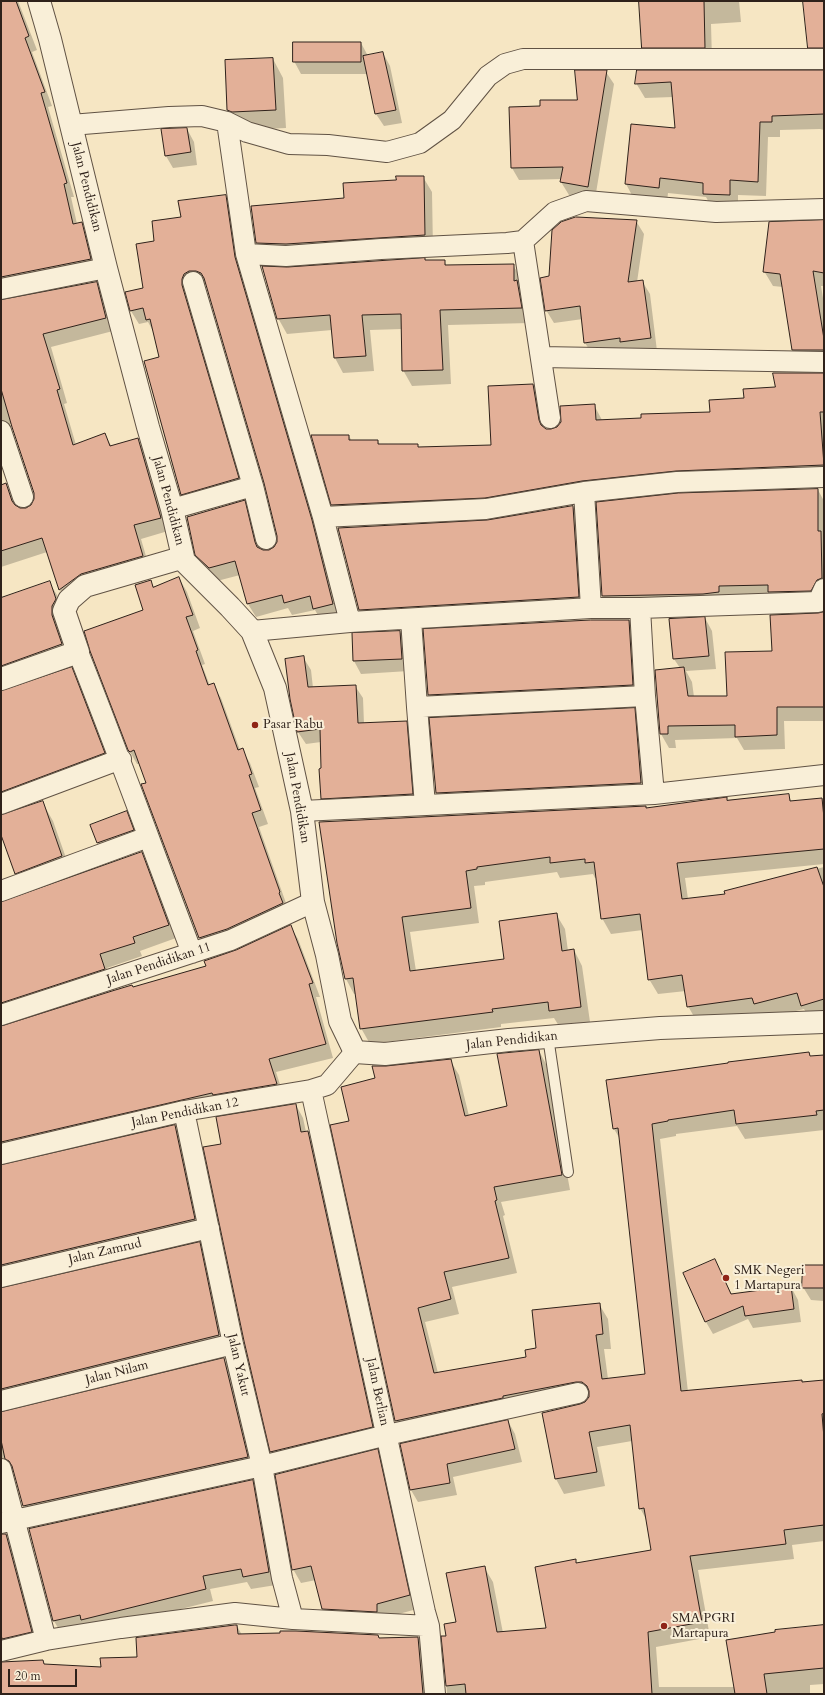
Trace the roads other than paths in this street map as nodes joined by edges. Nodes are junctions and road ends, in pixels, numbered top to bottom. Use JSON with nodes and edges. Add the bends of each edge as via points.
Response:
{"nodes":[{"id":1,"x":39,"y":1,"type":"edge"},
{"id":2,"x":824,"y":59,"type":"edge"},
{"id":3,"x":227,"y":122,"type":"junction"},
{"id":4,"x":71,"y":125,"type":"junction"},
{"id":5,"x":824,"y":209,"type":"edge"},
{"id":6,"x":523,"y":241,"type":"junction"},
{"id":7,"x":246,"y":254,"type":"junction"},
{"id":8,"x":106,"y":268,"type":"junction"},
{"id":9,"x":193,"y":282,"type":"dead end"},
{"id":10,"x":1,"y":289,"type":"edge"},
{"id":11,"x":541,"y":357,"type":"junction"},
{"id":12,"x":824,"y":362,"type":"edge"},
{"id":13,"x":550,"y":418,"type":"dead end"},
{"id":14,"x":2,"y":437,"type":"edge"},
{"id":15,"x":824,"y":478,"type":"edge"},
{"id":16,"x":253,"y":486,"type":"junction"},
{"id":17,"x":584,"y":492,"type":"junction"},
{"id":18,"x":23,"y":497,"type":"dead end"},
{"id":19,"x":172,"y":509,"type":"junction"},
{"id":20,"x":323,"y":517,"type":"junction"},
{"id":21,"x":266,"y":539,"type":"dead end"},
{"id":22,"x":181,"y":558,"type":"junction"},
{"id":23,"x":824,"y":588,"type":"edge"},
{"id":24,"x":591,"y":608,"type":"junction"},
{"id":25,"x":640,"y":608,"type":"junction"},
{"id":26,"x":411,"y":619,"type":"junction"},
{"id":27,"x":350,"y":622,"type":"junction"},
{"id":28,"x":252,"y":631,"type":"junction"},
{"id":29,"x":78,"y":652,"type":"junction"},
{"id":30,"x":1,"y":679,"type":"edge"},
{"id":31,"x":646,"y":696,"type":"junction"},
{"id":32,"x":417,"y":707,"type":"junction"},
{"id":33,"x":120,"y":759,"type":"junction"},
{"id":34,"x":824,"y":775,"type":"edge"},
{"id":35,"x":654,"y":794,"type":"junction"},
{"id":36,"x":1,"y":804,"type":"edge"},
{"id":37,"x":425,"y":805,"type":"junction"},
{"id":38,"x":302,"y":811,"type":"junction"},
{"id":39,"x":148,"y":837,"type":"junction"},
{"id":40,"x":1,"y":892,"type":"edge"},
{"id":41,"x":313,"y":902,"type":"junction"},
{"id":42,"x":192,"y":953,"type":"junction"},
{"id":43,"x":1,"y":1015,"type":"edge"},
{"id":44,"x":824,"y":1022,"type":"edge"},
{"id":45,"x":548,"y":1037,"type":"junction"},
{"id":46,"x":355,"y":1052,"type":"junction"},
{"id":47,"x":311,"y":1090,"type":"junction"},
{"id":48,"x":184,"y":1111,"type":"junction"},
{"id":49,"x":1,"y":1154,"type":"edge"},
{"id":50,"x":568,"y":1172,"type":"dead end"},
{"id":51,"x":209,"y":1228,"type":"junction"},
{"id":52,"x":1,"y":1277,"type":"edge"},
{"id":53,"x":233,"y":1344,"type":"junction"},
{"id":54,"x":578,"y":1393,"type":"dead end"},
{"id":55,"x":1,"y":1401,"type":"edge"},
{"id":56,"x":387,"y":1435,"type":"junction"},
{"id":57,"x":262,"y":1466,"type":"junction"},
{"id":58,"x":1,"y":1469,"type":"edge"},
{"id":59,"x":8,"y":1522,"type":"edge"},
{"id":60,"x":293,"y":1619,"type":"junction"},
{"id":61,"x":429,"y":1626,"type":"junction"},
{"id":62,"x":46,"y":1640,"type":"junction"},
{"id":63,"x":1,"y":1651,"type":"edge"},
{"id":64,"x":435,"y":1694,"type":"edge"}],
"edges":[{"from":1,"to":4,"type":"street","name":"Jalan Pendidikan"},
{"from":2,"to":3,"type":"street","via":[[523,59],[505,64],[488,76],[452,120],[420,143],[387,152],[328,145],[289,144],[247,132]]},
{"from":3,"to":4,"type":"street","via":[[202,116]]},
{"from":3,"to":7,"type":"street"},
{"from":4,"to":8,"type":"street","name":"Jalan Pendidikan"},
{"from":5,"to":6,"type":"street","via":[[716,212],[586,201],[554,212]]},
{"from":6,"to":7,"type":"street","via":[[286,256]]},
{"from":6,"to":11,"type":"street"},
{"from":7,"to":20,"type":"street"},
{"from":8,"to":10,"type":"street"},
{"from":8,"to":19,"type":"street","name":"Jalan Pendidikan"},
{"from":9,"to":16,"type":"street"},
{"from":11,"to":12,"type":"street"},
{"from":11,"to":13,"type":"street"},
{"from":14,"to":18,"type":"street"},
{"from":15,"to":17,"type":"street","via":[[677,482]]},
{"from":16,"to":19,"type":"street"},
{"from":16,"to":21,"type":"street"},
{"from":17,"to":20,"type":"street","via":[[486,510]]},
{"from":17,"to":24,"type":"street"},
{"from":19,"to":22,"type":"street","name":"Jalan Pendidikan","via":[[183,557]]},
{"from":20,"to":27,"type":"street"},
{"from":22,"to":28,"type":"street","name":"Jalan Pendidikan"},
{"from":22,"to":29,"type":"street","via":[[85,586],[69,600],[64,611]]},
{"from":23,"to":25,"type":"street","via":[[818,602]]},
{"from":24,"to":25,"type":"street"},
{"from":24,"to":26,"type":"street"},
{"from":25,"to":31,"type":"street"},
{"from":26,"to":27,"type":"street"},
{"from":26,"to":32,"type":"street"},
{"from":27,"to":28,"type":"street"},
{"from":28,"to":38,"type":"street","name":"Jalan Pendidikan","via":[[275,688]]},
{"from":29,"to":30,"type":"street"},
{"from":29,"to":33,"type":"street"},
{"from":31,"to":32,"type":"street"},
{"from":31,"to":35,"type":"street"},
{"from":32,"to":37,"type":"street"},
{"from":33,"to":36,"type":"street"},
{"from":33,"to":39,"type":"street"},
{"from":34,"to":35,"type":"street"},
{"from":35,"to":37,"type":"street"},
{"from":37,"to":38,"type":"street"},
{"from":38,"to":41,"type":"street","name":"Jalan Pendidikan"},
{"from":39,"to":40,"type":"street"},
{"from":39,"to":42,"type":"street"},
{"from":41,"to":42,"type":"street","name":"Jalan Pendidikan 11","via":[[231,940]]},
{"from":41,"to":46,"type":"street","name":"Jalan Pendidikan","via":[[340,1021]]},
{"from":42,"to":43,"type":"street","name":"Jalan Pendidikan 11"},
{"from":44,"to":45,"type":"street","name":"Jalan Pendidikan","via":[[660,1028]]},
{"from":45,"to":46,"type":"street","name":"Jalan Pendidikan","via":[[385,1054]]},
{"from":45,"to":50,"type":"lane"},
{"from":46,"to":47,"type":"street","name":"Jalan Pendidikan 12","via":[[327,1085]]},
{"from":47,"to":48,"type":"street","name":"Jalan Pendidikan 12"},
{"from":47,"to":56,"type":"street","name":"Jalan Berlian"},
{"from":48,"to":49,"type":"street","name":"Jalan Pendidikan 12"},
{"from":48,"to":51,"type":"street","name":"Jalan Yakut"},
{"from":51,"to":52,"type":"street","name":"Jalan Zamrud"},
{"from":51,"to":53,"type":"street","name":"Jalan Yakut"},
{"from":53,"to":55,"type":"street","name":"Jalan Nilam"},
{"from":53,"to":57,"type":"street","name":"Jalan Yakut"},
{"from":54,"to":56,"type":"street"},
{"from":56,"to":57,"type":"street"},
{"from":56,"to":61,"type":"street","name":"Jalan Berlian"},
{"from":57,"to":59,"type":"street"},
{"from":57,"to":60,"type":"street","name":"Jalan Yakut","via":[[282,1578]]},
{"from":58,"to":59,"type":"street"},
{"from":59,"to":62,"type":"street"},
{"from":60,"to":61,"type":"street"},
{"from":60,"to":62,"type":"street","via":[[235,1613]]},
{"from":61,"to":64,"type":"street","name":"Jalan Berlian"},
{"from":62,"to":63,"type":"street"}]}
